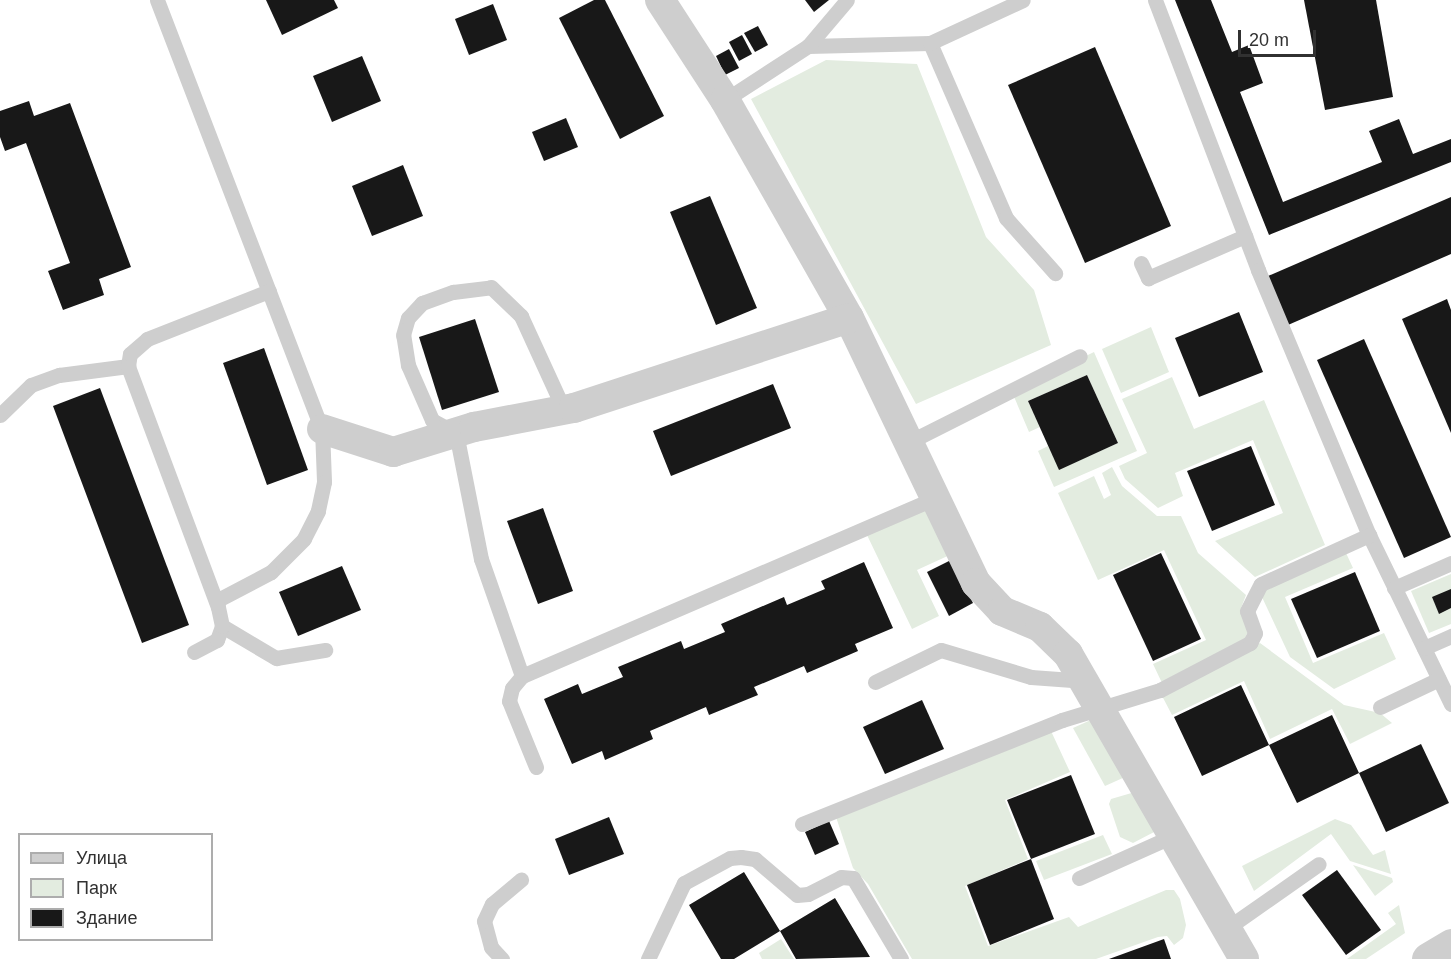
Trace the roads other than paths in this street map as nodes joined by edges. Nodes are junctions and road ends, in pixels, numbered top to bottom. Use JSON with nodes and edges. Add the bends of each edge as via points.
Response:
{"nodes":[{"id":1,"x":157,"y":0,"type":"edge"},
{"id":2,"x":660,"y":0,"type":"edge"},
{"id":3,"x":847,"y":0,"type":"edge"},
{"id":4,"x":1023,"y":0,"type":"edge"},
{"id":5,"x":1155,"y":0,"type":"edge"},
{"id":6,"x":930,"y":43,"type":"junction"},
{"id":7,"x":808,"y":46,"type":"junction"},
{"id":8,"x":725,"y":100,"type":"junction"},
{"id":9,"x":1245,"y":236,"type":"junction"},
{"id":10,"x":1142,"y":263,"type":"dead end"},
{"id":11,"x":1055,"y":273,"type":"dead end"},
{"id":12,"x":269,"y":291,"type":"junction"},
{"id":13,"x":849,"y":318,"type":"junction"},
{"id":14,"x":1080,"y":356,"type":"dead end"},
{"id":15,"x":128,"y":366,"type":"junction"},
{"id":16,"x":564,"y":410,"type":"junction"},
{"id":17,"x":0,"y":415,"type":"edge"},
{"id":18,"x":322,"y":429,"type":"junction"},
{"id":19,"x":456,"y":433,"type":"junction"},
{"id":20,"x":909,"y":441,"type":"junction"},
{"id":21,"x":936,"y":498,"type":"junction"},
{"id":22,"x":1369,"y":535,"type":"junction"},
{"id":23,"x":1451,"y":563,"type":"edge"},
{"id":24,"x":1395,"y":588,"type":"junction"},
{"id":25,"x":216,"y":602,"type":"junction"},
{"id":26,"x":222,"y":626,"type":"junction"},
{"id":27,"x":1451,"y":636,"type":"edge"},
{"id":28,"x":1424,"y":648,"type":"junction"},
{"id":29,"x":325,"y":650,"type":"dead end"},
{"id":30,"x":194,"y":652,"type":"dead end"},
{"id":31,"x":522,"y":676,"type":"junction"},
{"id":32,"x":1439,"y":679,"type":"junction"},
{"id":33,"x":1086,"y":681,"type":"junction"},
{"id":34,"x":875,"y":682,"type":"dead end"},
{"id":35,"x":1451,"y":704,"type":"edge"},
{"id":36,"x":1380,"y":707,"type":"dead end"},
{"id":37,"x":1105,"y":710,"type":"junction"},
{"id":38,"x":536,"y":767,"type":"dead end"},
{"id":39,"x":802,"y":824,"type":"dead end"},
{"id":40,"x":1173,"y":836,"type":"junction"},
{"id":41,"x":1319,"y":864,"type":"dead end"},
{"id":42,"x":1079,"y":878,"type":"dead end"},
{"id":43,"x":521,"y":880,"type":"dead end"},
{"id":44,"x":1226,"y":929,"type":"junction"},
{"id":45,"x":1451,"y":945,"type":"edge"},
{"id":46,"x":502,"y":959,"type":"edge"},
{"id":47,"x":648,"y":959,"type":"edge"},
{"id":48,"x":901,"y":959,"type":"edge"},
{"id":49,"x":1244,"y":959,"type":"edge"},
{"id":50,"x":1428,"y":959,"type":"edge"}],
"edges":[{"from":1,"to":12,"type":"lane"},
{"from":2,"to":8,"type":"street"},
{"from":3,"to":7,"type":"lane"},
{"from":4,"to":6,"type":"lane"},
{"from":5,"to":9,"type":"lane"},
{"from":6,"to":7,"type":"lane"},
{"from":6,"to":11,"type":"lane","via":[[1006,218]]},
{"from":7,"to":8,"type":"lane"},
{"from":8,"to":13,"type":"street"},
{"from":9,"to":10,"type":"lane","via":[[1148,278]]},
{"from":9,"to":22,"type":"lane"},
{"from":12,"to":15,"type":"lane","via":[[147,339],[130,354]]},
{"from":12,"to":18,"type":"lane"},
{"from":13,"to":16,"type":"street"},
{"from":13,"to":20,"type":"street"},
{"from":14,"to":20,"type":"lane"},
{"from":15,"to":17,"type":"lane","via":[[59,375],[32,386]]},
{"from":15,"to":25,"type":"lane"},
{"from":16,"to":19,"type":"street"},
{"from":16,"to":19,"type":"lane","via":[[521,316],[491,286],[453,292],[422,303],[408,318],[403,335],[422,405],[432,420]]},
{"from":18,"to":19,"type":"street","via":[[393,452]]},
{"from":18,"to":25,"type":"lane","via":[[324,482],[318,511],[304,539],[272,572]]},
{"from":19,"to":31,"type":"lane","via":[[481,559]]},
{"from":20,"to":21,"type":"street"},
{"from":21,"to":31,"type":"lane"},
{"from":21,"to":33,"type":"street","via":[[976,583],[1002,611],[1040,627],[1068,654]]},
{"from":22,"to":24,"type":"lane"},
{"from":22,"to":37,"type":"lane","via":[[1261,584],[1247,611],[1255,633],[1250,644],[1160,690]]},
{"from":23,"to":24,"type":"lane"},
{"from":24,"to":28,"type":"lane"},
{"from":25,"to":26,"type":"lane"},
{"from":26,"to":29,"type":"lane","via":[[276,658]]},
{"from":26,"to":30,"type":"lane","via":[[216,640]]},
{"from":27,"to":28,"type":"lane"},
{"from":28,"to":32,"type":"lane"},
{"from":31,"to":38,"type":"lane","via":[[512,688],[509,700]]},
{"from":32,"to":35,"type":"lane"},
{"from":32,"to":36,"type":"lane"},
{"from":33,"to":34,"type":"lane","via":[[1031,677],[941,650]]},
{"from":33,"to":37,"type":"street"},
{"from":37,"to":39,"type":"lane","via":[[1062,720]]},
{"from":37,"to":40,"type":"street"},
{"from":40,"to":42,"type":"lane"},
{"from":40,"to":44,"type":"street"},
{"from":41,"to":44,"type":"lane"},
{"from":43,"to":46,"type":"lane","via":[[492,904],[484,921],[491,947]]},
{"from":44,"to":49,"type":"street"},
{"from":45,"to":50,"type":"street"},
{"from":47,"to":48,"type":"lane","via":[[684,883],[741,856],[755,859],[797,895],[808,894],[841,877],[853,878]]}]}
